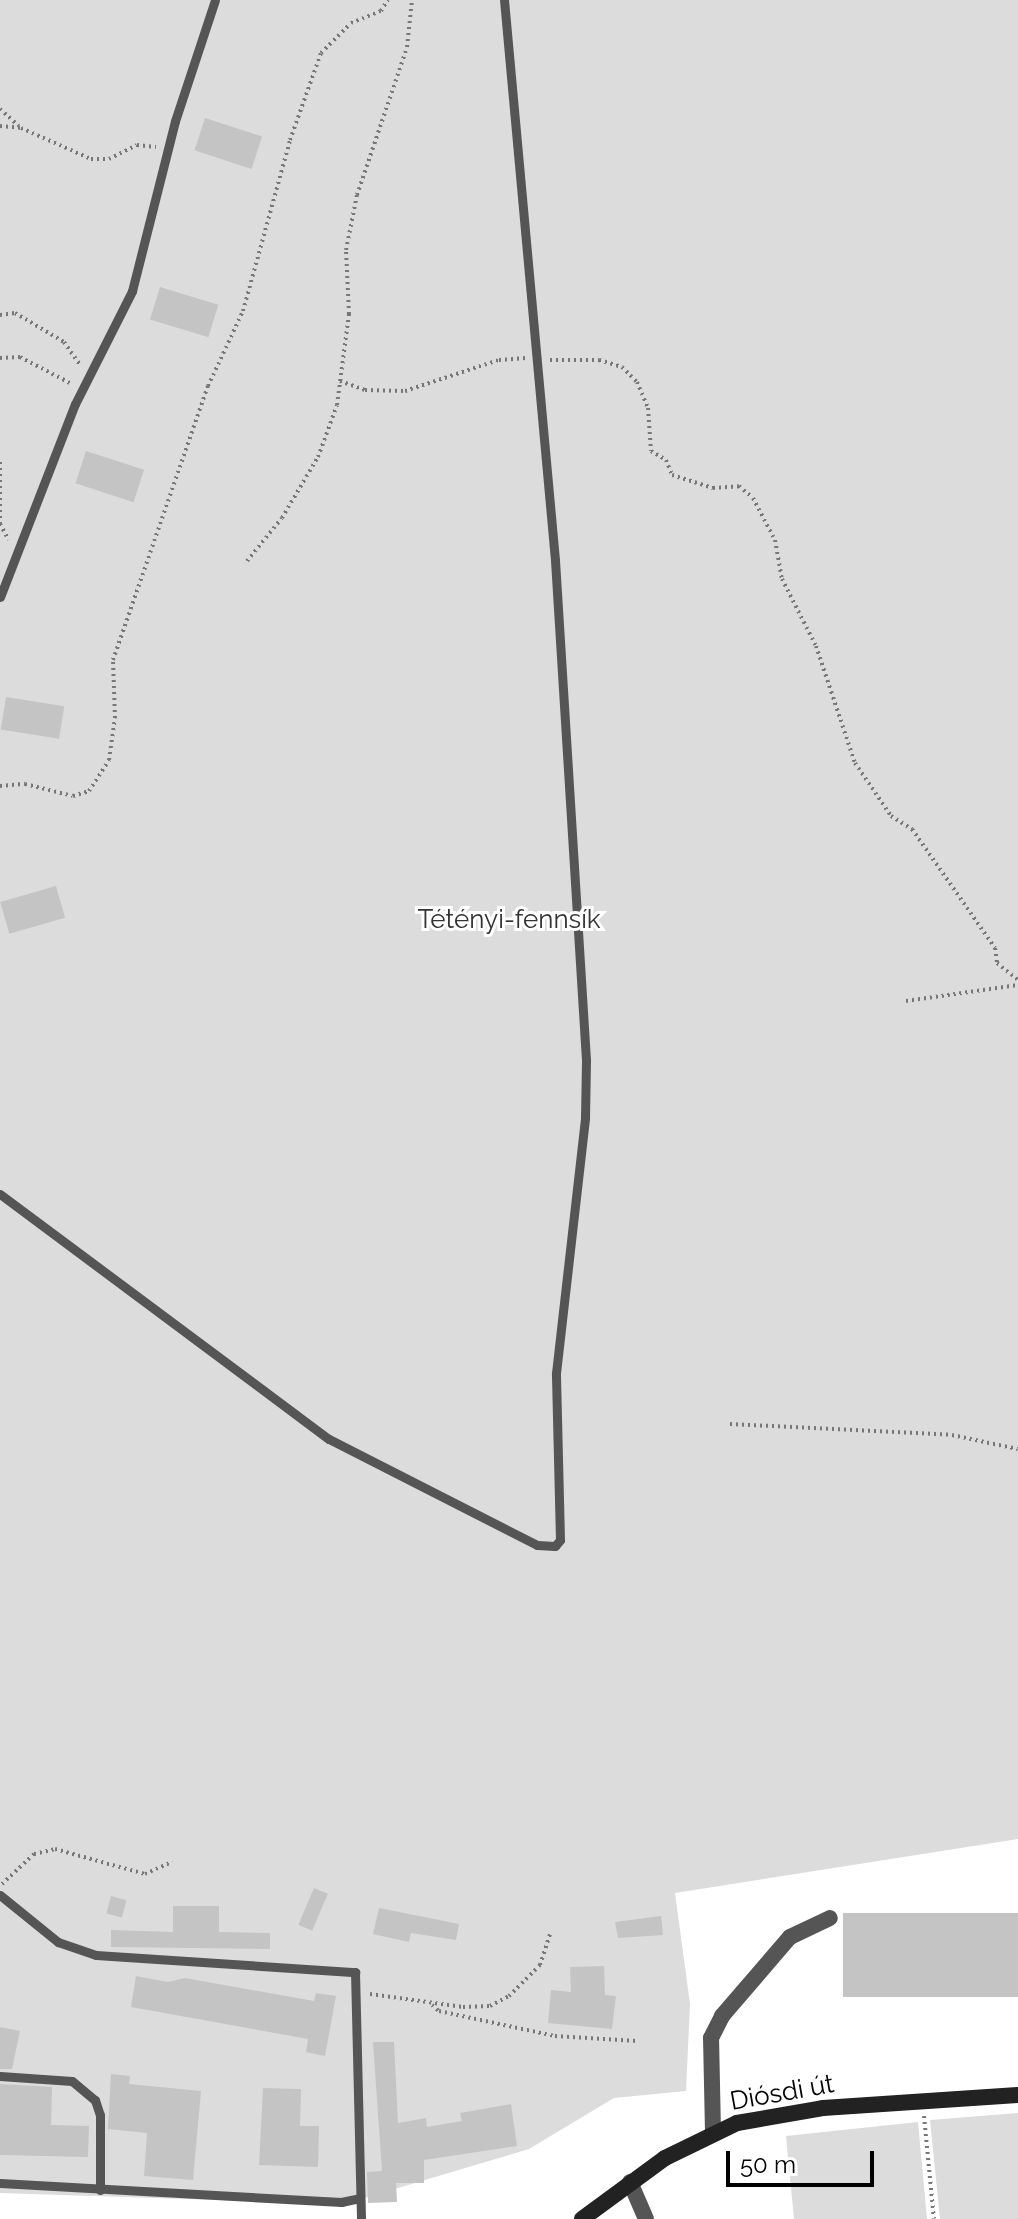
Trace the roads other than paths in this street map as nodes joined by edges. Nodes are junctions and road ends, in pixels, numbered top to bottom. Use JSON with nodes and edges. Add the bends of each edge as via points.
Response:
{"nodes":[{"id":1,"x":215,"y":0,"type":"edge"},
{"id":2,"x":504,"y":0,"type":"edge"},
{"id":3,"x":0,"y":597,"type":"edge"},
{"id":4,"x":0,"y":1194,"type":"edge"},
{"id":5,"x":0,"y":1895,"type":"edge"},
{"id":6,"x":830,"y":1918,"type":"dead end"},
{"id":7,"x":0,"y":2076,"type":"edge"},
{"id":8,"x":1018,"y":2095,"type":"edge"},
{"id":9,"x":713,"y":2132,"type":"junction"},
{"id":10,"x":630,"y":2182,"type":"junction"},
{"id":11,"x":0,"y":2183,"type":"edge"},
{"id":12,"x":100,"y":2190,"type":"junction"},
{"id":13,"x":360,"y":2198,"type":"junction"},
{"id":14,"x":361,"y":2219,"type":"edge"},
{"id":15,"x":582,"y":2219,"type":"edge"},
{"id":16,"x":646,"y":2219,"type":"edge"}],
"edges":[{"from":1,"to":3,"type":"lane","via":[[168,148],[132,291],[82,392]]},
{"from":2,"to":4,"type":"lane","via":[[537,356],[586,1060],[585,1118],[556,1373],[560,1540],[555,1546],[537,1545],[329,1439]]},
{"from":5,"to":13,"type":"lane","via":[[58,1942],[96,1955],[355,1972]]},
{"from":6,"to":9,"type":"street","via":[[790,1937],[722,2016],[711,2038]]},
{"from":7,"to":12,"type":"lane","via":[[72,2081],[95,2100],[100,2115]]},
{"from":8,"to":9,"type":"main road","name":"Diósdi út","via":[[823,2108]]},
{"from":9,"to":10,"type":"main road","name":"Diósdi út"},
{"from":10,"to":15,"type":"main road","name":"Diósdi út"},
{"from":10,"to":16,"type":"street"},
{"from":11,"to":12,"type":"lane"},
{"from":12,"to":13,"type":"lane","via":[[341,2202]]},
{"from":13,"to":14,"type":"lane"}]}
